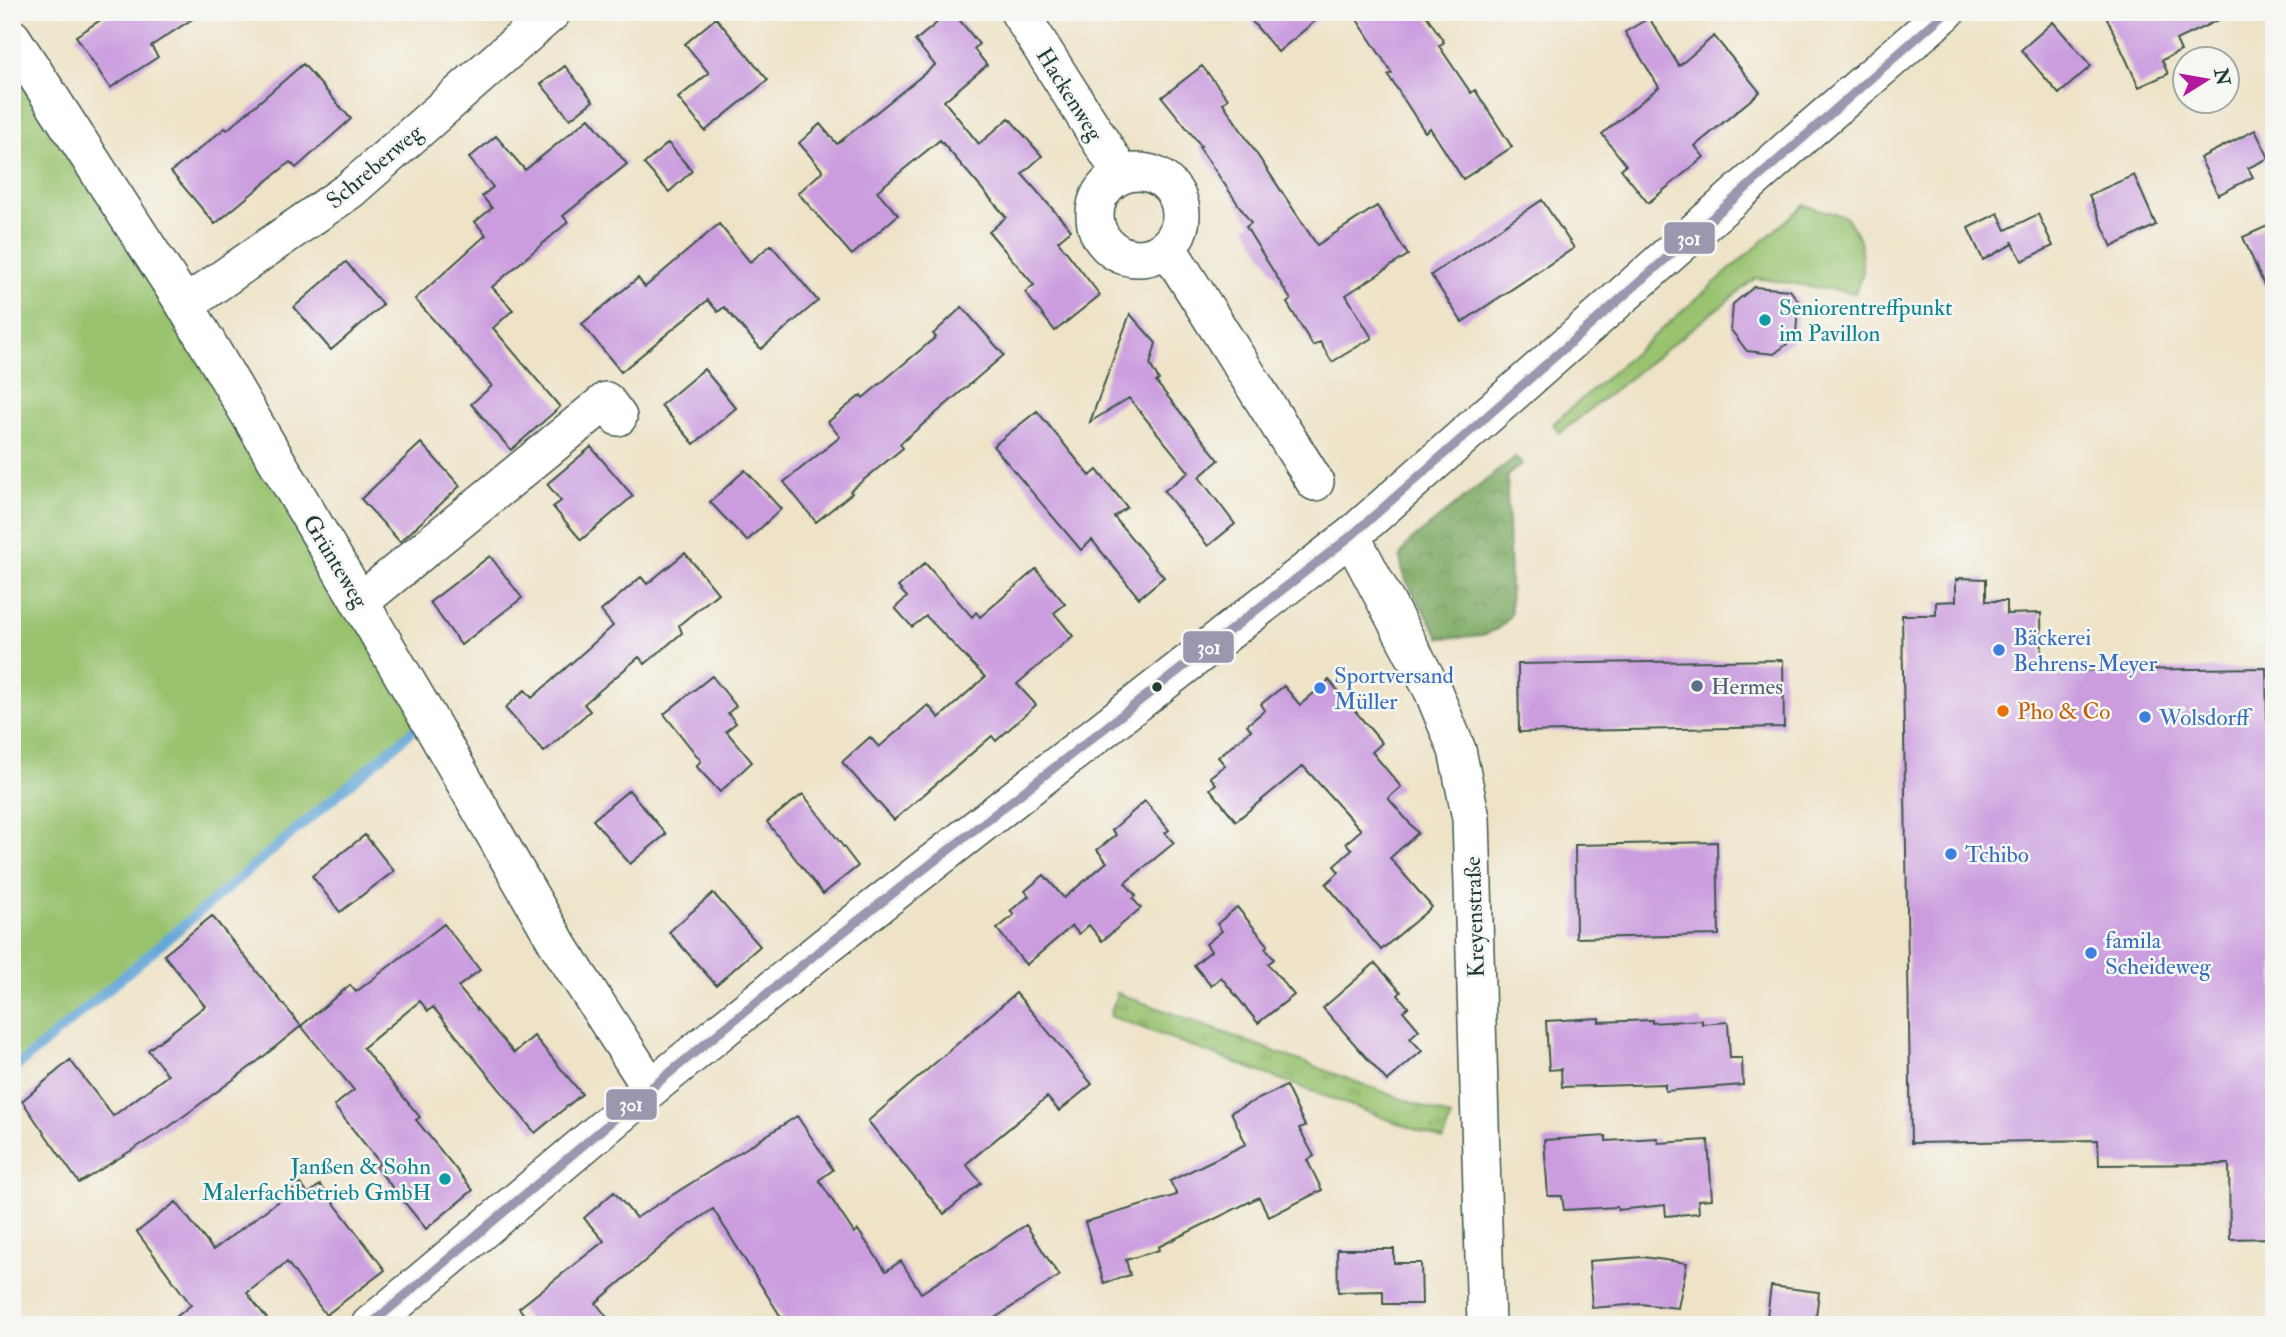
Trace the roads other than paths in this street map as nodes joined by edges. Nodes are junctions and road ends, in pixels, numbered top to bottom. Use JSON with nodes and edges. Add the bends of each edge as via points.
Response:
{"nodes":[{"id":1,"x":552,"y":12,"type":"edge"},
{"id":2,"x":1018,"y":12,"type":"edge"},
{"id":3,"x":1946,"y":12,"type":"edge"},
{"id":4,"x":12,"y":38,"type":"edge"},
{"id":5,"x":1122,"y":175,"type":"junction"},
{"id":6,"x":1167,"y":247,"type":"junction"},
{"id":7,"x":185,"y":305,"type":"junction"},
{"id":8,"x":605,"y":400,"type":"dead end"},
{"id":9,"x":1315,"y":482,"type":"dead end"},
{"id":10,"x":1351,"y":536,"type":"junction"},
{"id":11,"x":360,"y":602,"type":"junction"},
{"id":12,"x":651,"y":1088,"type":"junction"},
{"id":13,"x":370,"y":1325,"type":"edge"},
{"id":14,"x":1486,"y":1325,"type":"edge"}],
"edges":[{"from":1,"to":7,"type":"street","name":"Schreberweg","via":[[351,190]]},
{"from":2,"to":5,"type":"street","name":"Hackenweg"},
{"from":3,"to":10,"type":"street"},
{"from":4,"to":7,"type":"street","name":"Grünteweg"},
{"from":5,"to":6,"type":"street","via":[[1135,172],[1160,177],[1178,198],[1180,224]]},
{"from":5,"to":6,"type":"street","via":[[1100,195],[1096,224],[1102,238],[1125,256],[1140,258]]},
{"from":6,"to":9,"type":"street"},
{"from":7,"to":11,"type":"street","name":"Grünteweg"},
{"from":8,"to":11,"type":"street"},
{"from":10,"to":12,"type":"street","via":[[822,948]]},
{"from":10,"to":14,"type":"street","name":"Kreyenstraße","via":[[1433,691],[1457,750],[1471,818]]},
{"from":11,"to":12,"type":"street","name":"Grünteweg","via":[[556,943]]},
{"from":12,"to":13,"type":"street"}]}
